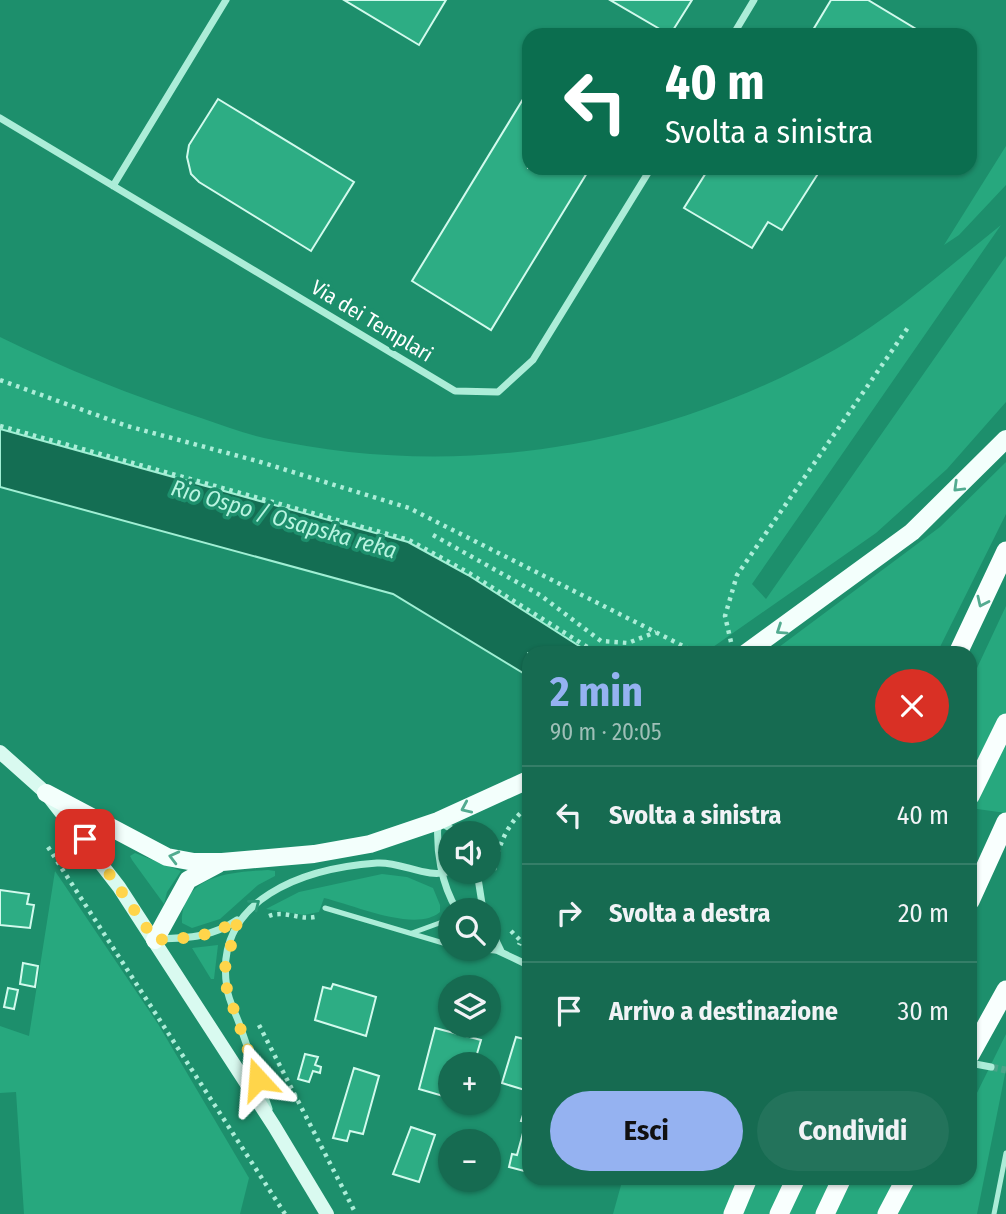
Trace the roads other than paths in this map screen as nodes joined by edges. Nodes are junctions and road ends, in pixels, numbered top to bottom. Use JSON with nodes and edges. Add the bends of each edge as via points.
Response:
{"nodes":[{"id":1,"x":226,"y":0,"type":"edge"},
{"id":2,"x":754,"y":0,"type":"edge"},
{"id":3,"x":737,"y":28,"type":"edge"},
{"id":4,"x":0,"y":118,"type":"edge"},
{"id":5,"x":647,"y":175,"type":"edge"},
{"id":6,"x":113,"y":186,"type":"junction"},
{"id":7,"x":1006,"y":439,"type":"edge"},
{"id":8,"x":1006,"y":551,"type":"edge"},
{"id":9,"x":743,"y":646,"type":"edge"},
{"id":10,"x":961,"y":646,"type":"edge"},
{"id":11,"x":1006,"y":723,"type":"edge"},
{"id":12,"x":0,"y":752,"type":"edge"},
{"id":13,"x":977,"y":782,"type":"edge"},
{"id":14,"x":522,"y":783,"type":"edge"},
{"id":15,"x":46,"y":793,"type":"junction"},
{"id":16,"x":438,"y":821,"type":"junction"},
{"id":17,"x":1006,"y":822,"type":"edge"},
{"id":18,"x":438,"y":845,"type":"edge"},
{"id":19,"x":222,"y":862,"type":"junction"},
{"id":20,"x":438,"y":871,"type":"edge"},
{"id":21,"x":977,"y":886,"type":"edge"},
{"id":22,"x":325,"y":908,"type":"dead end"},
{"id":23,"x":238,"y":919,"type":"junction"},
{"id":24,"x":438,"y":924,"type":"edge"},
{"id":25,"x":412,"y":933,"type":"junction"},
{"id":26,"x":155,"y":940,"type":"junction"},
{"id":27,"x":438,"y":941,"type":"edge"},
{"id":28,"x":501,"y":952,"type":"edge"},
{"id":29,"x":522,"y":963,"type":"edge"},
{"id":30,"x":1006,"y":990,"type":"edge"},
{"id":31,"x":977,"y":1042,"type":"edge"},
{"id":32,"x":977,"y":1065,"type":"edge"},
{"id":33,"x":991,"y":1068,"type":"tunnel mouth"},
{"id":34,"x":275,"y":1126,"type":"junction"},
{"id":35,"x":1006,"y":1153,"type":"edge"},
{"id":36,"x":745,"y":1185,"type":"edge"},
{"id":37,"x":793,"y":1185,"type":"edge"},
{"id":38,"x":839,"y":1185,"type":"edge"},
{"id":39,"x":902,"y":1185,"type":"edge"},
{"id":40,"x":327,"y":1214,"type":"edge"},
{"id":41,"x":733,"y":1214,"type":"edge"},
{"id":42,"x":779,"y":1214,"type":"edge"},
{"id":43,"x":825,"y":1214,"type":"edge"},
{"id":44,"x":887,"y":1214,"type":"edge"},
{"id":45,"x":993,"y":1214,"type":"edge"}],
"edges":[{"from":1,"to":6,"type":"street"},
{"from":2,"to":3,"type":"street"},
{"from":4,"to":6,"type":"street","name":"Via dei Templari"},
{"from":5,"to":6,"type":"street","name":"Via dei Templari","via":[[533,359],[498,392],[455,391]]},
{"from":7,"to":9,"type":"main road","one_way":true,"via":[[912,532]]},
{"from":8,"to":10,"type":"highway","one_way":true},
{"from":11,"to":13,"type":"highway"},
{"from":12,"to":15,"type":"main road"},
{"from":14,"to":16,"type":"main road","one_way":true},
{"from":19,"to":15,"type":"main road","one_way":true,"via":[[167,857]]},
{"from":15,"to":26,"type":"main road","via":[[85,839]]},
{"from":16,"to":18,"type":"street"},
{"from":16,"to":19,"type":"main road","via":[[370,844],[314,855]]},
{"from":17,"to":21,"type":"highway"},
{"from":19,"to":26,"type":"main road","via":[[188,880]]},
{"from":23,"to":20,"type":"street","one_way":true,"via":[[278,888],[306,876],[379,862]]},
{"from":22,"to":25,"type":"lane"},
{"from":23,"to":26,"type":"street","via":[[221,931],[200,937]]},
{"from":23,"to":34,"type":"street","via":[[225,968],[227,990]]},
{"from":24,"to":25,"type":"lane"},
{"from":25,"to":27,"type":"lane"},
{"from":26,"to":34,"type":"main road"},
{"from":28,"to":29,"type":"street"},
{"from":30,"to":31,"type":"highway"},
{"from":32,"to":33,"type":"street"},
{"from":34,"to":40,"type":"main road"},
{"from":35,"to":45,"type":"lane"},
{"from":36,"to":41,"type":"highway"},
{"from":37,"to":42,"type":"highway"},
{"from":38,"to":43,"type":"highway"},
{"from":39,"to":44,"type":"highway"}]}
